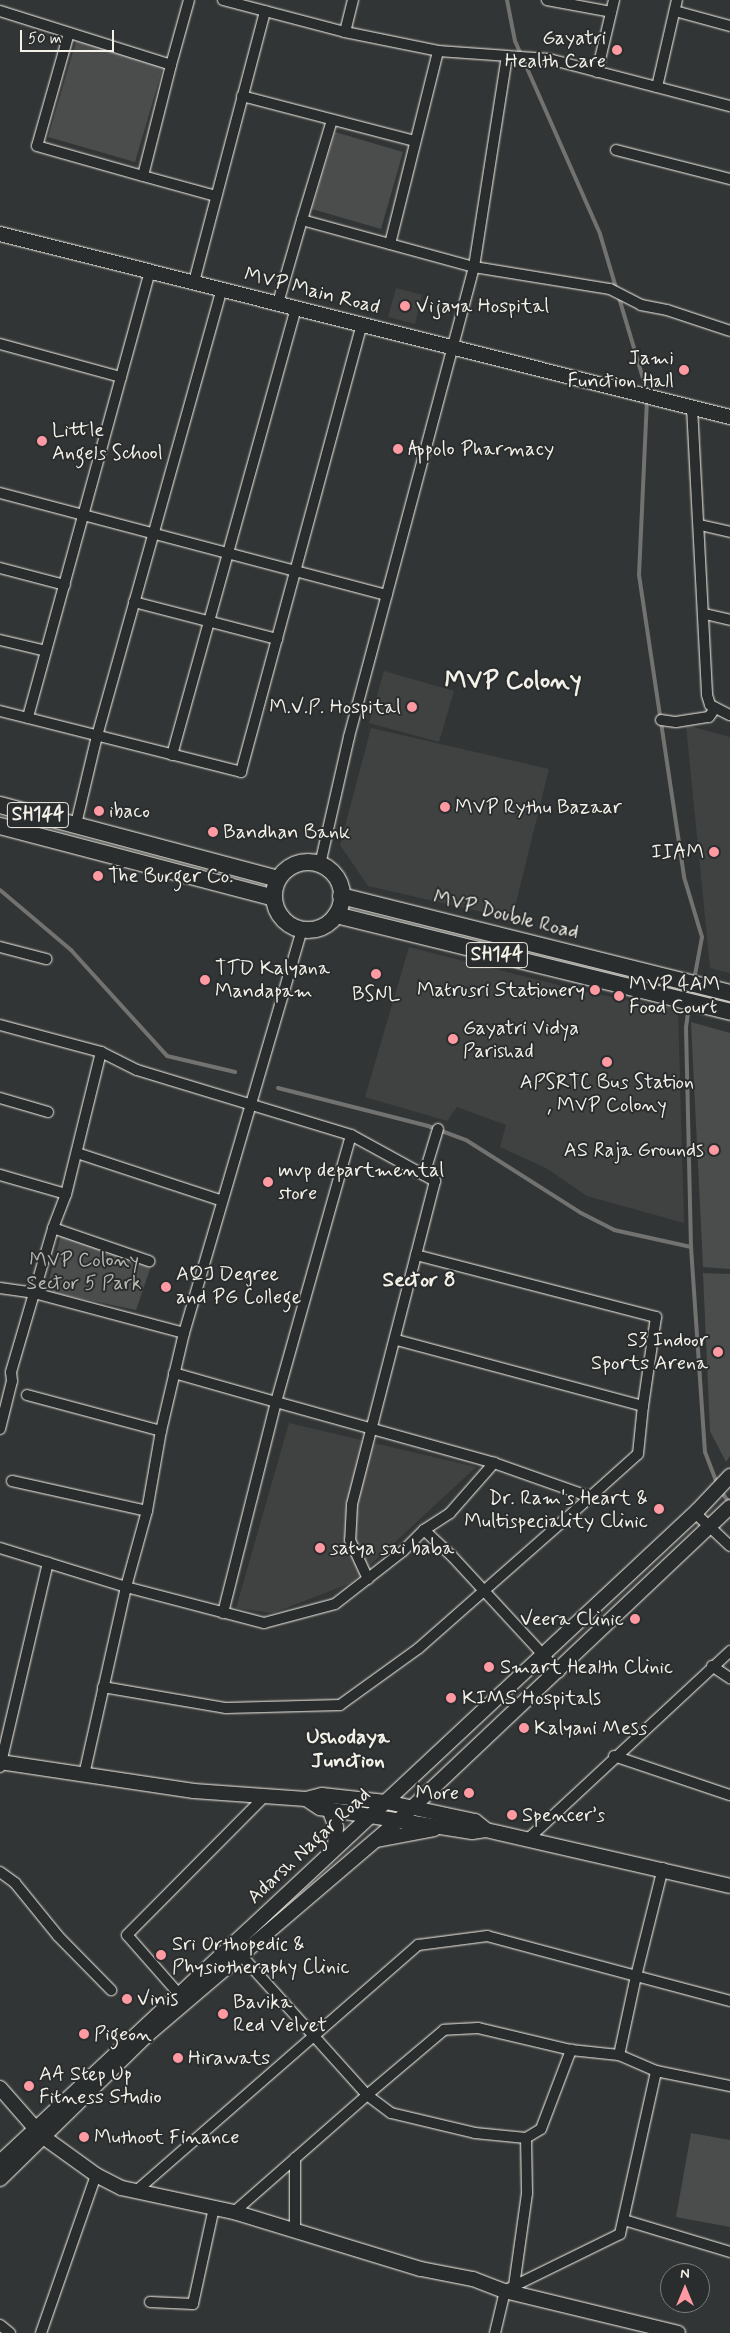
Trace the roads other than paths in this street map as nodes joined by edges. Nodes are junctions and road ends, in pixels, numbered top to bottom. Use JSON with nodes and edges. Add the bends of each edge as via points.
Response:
{"nodes":[{"id":1,"x":2,"y":0,"type":"edge"},
{"id":2,"x":189,"y":0,"type":"edge"},
{"id":3,"x":223,"y":0,"type":"edge"},
{"id":4,"x":353,"y":0,"type":"edge"},
{"id":5,"x":547,"y":0,"type":"edge"},
{"id":6,"x":614,"y":0,"type":"edge"},
{"id":7,"x":677,"y":0,"type":"edge"},
{"id":8,"x":0,"y":6,"type":"edge"},
{"id":9,"x":265,"y":10,"type":"junction"},
{"id":10,"x":0,"y":11,"type":"edge"},
{"id":11,"x":675,"y":11,"type":"junction"},
{"id":12,"x":612,"y":12,"type":"junction"},
{"id":13,"x":730,"y":26,"type":"edge"},
{"id":14,"x":345,"y":32,"type":"junction"},
{"id":15,"x":69,"y":33,"type":"junction"},
{"id":16,"x":438,"y":52,"type":"junction"},
{"id":17,"x":510,"y":56,"type":"junction"},
{"id":18,"x":171,"y":65,"type":"junction"},
{"id":19,"x":597,"y":72,"type":"junction"},
{"id":20,"x":657,"y":87,"type":"junction"},
{"id":21,"x":242,"y":96,"type":"junction"},
{"id":22,"x":730,"y":106,"type":"edge"},
{"id":23,"x":332,"y":120,"type":"junction"},
{"id":24,"x":415,"y":141,"type":"junction"},
{"id":25,"x":616,"y":150,"type":"dead end"},
{"id":26,"x":143,"y":176,"type":"junction"},
{"id":27,"x":730,"y":179,"type":"edge"},
{"id":28,"x":216,"y":196,"type":"junction"},
{"id":29,"x":302,"y":220,"type":"junction"},
{"id":30,"x":0,"y":234,"type":"edge"},
{"id":31,"x":390,"y":244,"type":"junction"},
{"id":32,"x":474,"y":266,"type":"junction"},
{"id":33,"x":150,"y":271,"type":"junction"},
{"id":34,"x":194,"y":282,"type":"junction"},
{"id":35,"x":222,"y":289,"type":"junction"},
{"id":36,"x":278,"y":303,"type":"junction"},
{"id":37,"x":296,"y":307,"type":"junction"},
{"id":38,"x":362,"y":324,"type":"junction"},
{"id":39,"x":730,"y":331,"type":"edge"},
{"id":40,"x":0,"y":344,"type":"edge"},
{"id":41,"x":454,"y":347,"type":"junction"},
{"id":42,"x":120,"y":377,"type":"junction"},
{"id":43,"x":692,"y":407,"type":"junction"},
{"id":44,"x":730,"y":417,"type":"edge"},
{"id":45,"x":0,"y":493,"type":"edge"},
{"id":46,"x":84,"y":516,"type":"junction"},
{"id":47,"x":700,"y":525,"type":"junction"},
{"id":48,"x":730,"y":532,"type":"edge"},
{"id":49,"x":153,"y":534,"type":"junction"},
{"id":50,"x":228,"y":554,"type":"junction"},
{"id":51,"x":0,"y":568,"type":"edge"},
{"id":52,"x":296,"y":572,"type":"junction"},
{"id":53,"x":65,"y":585,"type":"junction"},
{"id":54,"x":387,"y":596,"type":"junction"},
{"id":55,"x":134,"y":602,"type":"junction"},
{"id":56,"x":705,"y":614,"type":"junction"},
{"id":57,"x":730,"y":620,"type":"edge"},
{"id":58,"x":209,"y":622,"type":"junction"},
{"id":59,"x":278,"y":639,"type":"junction"},
{"id":60,"x":0,"y":640,"type":"edge"},
{"id":61,"x":46,"y":652,"type":"junction"},
{"id":62,"x":714,"y":708,"type":"junction"},
{"id":63,"x":0,"y":711,"type":"edge"},
{"id":64,"x":730,"y":715,"type":"edge"},
{"id":65,"x":28,"y":718,"type":"junction"},
{"id":66,"x":661,"y":720,"type":"dead end"},
{"id":67,"x":97,"y":736,"type":"junction"},
{"id":68,"x":172,"y":755,"type":"junction"},
{"id":69,"x":0,"y":805,"type":"edge"},
{"id":70,"x":76,"y":824,"type":"junction"},
{"id":71,"x":0,"y":826,"type":"edge"},
{"id":72,"x":69,"y":843,"type":"junction"},
{"id":73,"x":320,"y":865,"type":"junction"},
{"id":74,"x":278,"y":879,"type":"junction"},
{"id":75,"x":342,"y":896,"type":"junction"},
{"id":76,"x":274,"y":898,"type":"junction"},
{"id":77,"x":412,"y":914,"type":"junction"},
{"id":78,"x":336,"y":915,"type":"junction"},
{"id":79,"x":302,"y":929,"type":"junction"},
{"id":80,"x":407,"y":933,"type":"junction"},
{"id":81,"x":0,"y":948,"type":"edge"},
{"id":82,"x":46,"y":959,"type":"dead end"},
{"id":83,"x":639,"y":970,"type":"junction"},
{"id":84,"x":635,"y":988,"type":"junction"},
{"id":85,"x":730,"y":993,"type":"edge"},
{"id":86,"x":730,"y":1012,"type":"edge"},
{"id":87,"x":0,"y":1026,"type":"edge"},
{"id":88,"x":100,"y":1052,"type":"junction"},
{"id":89,"x":0,"y":1098,"type":"edge"},
{"id":90,"x":249,"y":1105,"type":"junction"},
{"id":91,"x":48,"y":1112,"type":"dead end"},
{"id":92,"x":438,"y":1129,"type":"dead end"},
{"id":93,"x":351,"y":1135,"type":"junction"},
{"id":94,"x":77,"y":1153,"type":"junction"},
{"id":95,"x":0,"y":1175,"type":"edge"},
{"id":96,"x":424,"y":1175,"type":"junction"},
{"id":97,"x":66,"y":1194,"type":"junction"},
{"id":98,"x":220,"y":1200,"type":"junction"},
{"id":99,"x":52,"y":1228,"type":"junction"},
{"id":100,"x":416,"y":1255,"type":"junction"},
{"id":101,"x":149,"y":1261,"type":"dead end"},
{"id":102,"x":0,"y":1288,"type":"edge"},
{"id":103,"x":34,"y":1293,"type":"junction"},
{"id":104,"x":184,"y":1333,"type":"junction"},
{"id":105,"x":396,"y":1340,"type":"junction"},
{"id":106,"x":174,"y":1373,"type":"junction"},
{"id":107,"x":27,"y":1394,"type":"dead end"},
{"id":108,"x":276,"y":1402,"type":"junction"},
{"id":109,"x":643,"y":1406,"type":"junction"},
{"id":110,"x":0,"y":1429,"type":"edge"},
{"id":111,"x":369,"y":1430,"type":"junction"},
{"id":112,"x":161,"y":1431,"type":"junction"},
{"id":113,"x":494,"y":1463,"type":"junction"},
{"id":114,"x":729,"y":1477,"type":"edge"},
{"id":115,"x":12,"y":1480,"type":"dead end"},
{"id":116,"x":590,"y":1497,"type":"junction"},
{"id":117,"x":730,"y":1507,"type":"edge"},
{"id":118,"x":147,"y":1511,"type":"junction"},
{"id":119,"x":697,"y":1512,"type":"junction"},
{"id":120,"x":716,"y":1522,"type":"junction"},
{"id":121,"x":424,"y":1530,"type":"junction"},
{"id":122,"x":730,"y":1546,"type":"edge"},
{"id":123,"x":0,"y":1548,"type":"edge"},
{"id":124,"x":48,"y":1563,"type":"junction"},
{"id":125,"x":368,"y":1579,"type":"junction"},
{"id":126,"x":126,"y":1587,"type":"junction"},
{"id":127,"x":485,"y":1591,"type":"junction"},
{"id":128,"x":223,"y":1613,"type":"junction"},
{"id":129,"x":730,"y":1651,"type":"edge"},
{"id":130,"x":543,"y":1653,"type":"junction"},
{"id":131,"x":712,"y":1666,"type":"junction"},
{"id":132,"x":559,"y":1672,"type":"junction"},
{"id":133,"x":730,"y":1678,"type":"edge"},
{"id":134,"x":103,"y":1687,"type":"junction"},
{"id":135,"x":614,"y":1756,"type":"junction"},
{"id":136,"x":1,"y":1764,"type":"edge"},
{"id":137,"x":84,"y":1775,"type":"junction"},
{"id":138,"x":730,"y":1795,"type":"edge"},
{"id":139,"x":263,"y":1798,"type":"junction"},
{"id":140,"x":306,"y":1799,"type":"junction"},
{"id":141,"x":386,"y":1802,"type":"junction"},
{"id":142,"x":411,"y":1807,"type":"junction"},
{"id":143,"x":329,"y":1809,"type":"junction"},
{"id":144,"x":371,"y":1815,"type":"junction"},
{"id":145,"x":400,"y":1819,"type":"junction"},
{"id":146,"x":447,"y":1827,"type":"junction"},
{"id":147,"x":486,"y":1830,"type":"junction"},
{"id":148,"x":528,"y":1839,"type":"junction"},
{"id":149,"x":373,"y":1841,"type":"junction"},
{"id":150,"x":335,"y":1848,"type":"junction"},
{"id":151,"x":663,"y":1868,"type":"junction"},
{"id":152,"x":0,"y":1872,"type":"edge"},
{"id":153,"x":730,"y":1886,"type":"edge"},
{"id":154,"x":241,"y":1955,"type":"junction"},
{"id":155,"x":636,"y":1976,"type":"junction"},
{"id":156,"x":111,"y":1990,"type":"dead end"},
{"id":157,"x":178,"y":1993,"type":"junction"},
{"id":158,"x":730,"y":2001,"type":"edge"},
{"id":159,"x":316,"y":2036,"type":"junction"},
{"id":160,"x":572,"y":2050,"type":"junction"},
{"id":161,"x":619,"y":2055,"type":"junction"},
{"id":162,"x":656,"y":2071,"type":"junction"},
{"id":163,"x":730,"y":2086,"type":"edge"},
{"id":164,"x":0,"y":2088,"type":"edge"},
{"id":165,"x":367,"y":2095,"type":"junction"},
{"id":166,"x":39,"y":2132,"type":"junction"},
{"id":167,"x":526,"y":2138,"type":"junction"},
{"id":168,"x":295,"y":2158,"type":"junction"},
{"id":169,"x":0,"y":2162,"type":"edge"},
{"id":170,"x":96,"y":2175,"type":"junction"},
{"id":171,"x":0,"y":2179,"type":"edge"},
{"id":172,"x":135,"y":2192,"type":"junction"},
{"id":173,"x":214,"y":2208,"type":"junction"},
{"id":174,"x":234,"y":2212,"type":"junction"},
{"id":175,"x":624,"y":2220,"type":"junction"},
{"id":176,"x":295,"y":2230,"type":"junction"},
{"id":177,"x":730,"y":2252,"type":"edge"},
{"id":178,"x":509,"y":2288,"type":"junction"},
{"id":179,"x":150,"y":2302,"type":"dead end"},
{"id":180,"x":0,"y":2324,"type":"edge"},
{"id":181,"x":646,"y":2328,"type":"edge"},
{"id":182,"x":10,"y":2333,"type":"edge"},
{"id":183,"x":41,"y":2333,"type":"edge"},
{"id":184,"x":495,"y":2333,"type":"edge"},
{"id":185,"x":678,"y":2333,"type":"edge"}],
"edges":[{"from":1,"to":8,"type":"street"},
{"from":2,"to":18,"type":"street"},
{"from":3,"to":9,"type":"street"},
{"from":4,"to":14,"type":"street"},
{"from":5,"to":12,"type":"street"},
{"from":6,"to":12,"type":"street"},
{"from":7,"to":11,"type":"street"},
{"from":9,"to":14,"type":"street"},
{"from":9,"to":21,"type":"street"},
{"from":10,"to":15,"type":"street"},
{"from":11,"to":13,"type":"street"},
{"from":11,"to":20,"type":"street"},
{"from":12,"to":19,"type":"street"},
{"from":14,"to":16,"type":"street"},
{"from":15,"to":18,"type":"street"},
{"from":15,"to":26,"type":"street","via":[[37,146]]},
{"from":16,"to":17,"type":"street"},
{"from":16,"to":24,"type":"street"},
{"from":17,"to":19,"type":"street","via":[[539,57]]},
{"from":17,"to":32,"type":"street"},
{"from":18,"to":26,"type":"street"},
{"from":19,"to":20,"type":"street"},
{"from":20,"to":22,"type":"street"},
{"from":21,"to":23,"type":"street"},
{"from":21,"to":28,"type":"street"},
{"from":23,"to":24,"type":"street"},
{"from":23,"to":29,"type":"street"},
{"from":24,"to":31,"type":"street"},
{"from":25,"to":27,"type":"street"},
{"from":26,"to":28,"type":"street"},
{"from":28,"to":34,"type":"street"},
{"from":29,"to":31,"type":"street"},
{"from":29,"to":36,"type":"street"},
{"from":30,"to":33,"type":"street","name":"MVP Main Road"},
{"from":31,"to":32,"type":"street"},
{"from":32,"to":39,"type":"street","via":[[610,289],[641,305]]},
{"from":32,"to":41,"type":"street"},
{"from":33,"to":34,"type":"street","name":"MVP Main Road"},
{"from":33,"to":42,"type":"street"},
{"from":34,"to":35,"type":"street","name":"MVP Main Road"},
{"from":35,"to":36,"type":"street","name":"MVP Main Road"},
{"from":35,"to":49,"type":"street"},
{"from":36,"to":37,"type":"street","name":"MVP Main Road"},
{"from":37,"to":38,"type":"street","name":"MVP Main Road"},
{"from":37,"to":50,"type":"street"},
{"from":38,"to":41,"type":"street","name":"MVP Main Road"},
{"from":38,"to":52,"type":"street"},
{"from":40,"to":42,"type":"street"},
{"from":41,"to":43,"type":"street","name":"MVP Main Road"},
{"from":41,"to":54,"type":"street"},
{"from":42,"to":46,"type":"street"},
{"from":43,"to":44,"type":"street","name":"MVP Main Road"},
{"from":43,"to":47,"type":"street"},
{"from":45,"to":46,"type":"street"},
{"from":46,"to":49,"type":"street"},
{"from":46,"to":53,"type":"street"},
{"from":47,"to":48,"type":"street"},
{"from":47,"to":56,"type":"street"},
{"from":49,"to":50,"type":"street"},
{"from":49,"to":55,"type":"street"},
{"from":50,"to":52,"type":"street"},
{"from":50,"to":58,"type":"street"},
{"from":51,"to":53,"type":"street"},
{"from":52,"to":54,"type":"street"},
{"from":52,"to":59,"type":"street"},
{"from":53,"to":61,"type":"street"},
{"from":54,"to":73,"type":"street"},
{"from":55,"to":58,"type":"street"},
{"from":55,"to":67,"type":"street"},
{"from":56,"to":57,"type":"street"},
{"from":56,"to":62,"type":"street","via":[[707,695]]},
{"from":58,"to":59,"type":"street"},
{"from":58,"to":68,"type":"street"},
{"from":59,"to":68,"type":"street","via":[[241,772]]},
{"from":60,"to":61,"type":"street"},
{"from":61,"to":65,"type":"street"},
{"from":62,"to":64,"type":"street"},
{"from":62,"to":66,"type":"street","via":[[709,718],[676,722]]},
{"from":63,"to":65,"type":"street"},
{"from":65,"to":67,"type":"street"},
{"from":67,"to":68,"type":"street"},
{"from":67,"to":70,"type":"street"},
{"from":69,"to":70,"type":"main road","number":"SH144"},
{"from":70,"to":72,"type":"main road","number":"SH144"},
{"from":70,"to":74,"type":"main road","number":"SH144"},
{"from":71,"to":72,"type":"main road","number":"SH144"},
{"from":72,"to":76,"type":"main road","number":"SH144"},
{"from":73,"to":74,"type":"main road","via":[[297,864]]},
{"from":73,"to":75,"type":"main road","via":[[336,877]]},
{"from":74,"to":76,"type":"main road"},
{"from":75,"to":77,"type":"main road","name":"MVP Double Road","number":"SH144"},
{"from":75,"to":78,"type":"main road"},
{"from":76,"to":79,"type":"main road","via":[[282,919]]},
{"from":77,"to":80,"type":"main road"},
{"from":77,"to":83,"type":"main road","name":"MVP Double Road","number":"SH144"},
{"from":78,"to":79,"type":"main road","via":[[321,927]]},
{"from":78,"to":80,"type":"main road","name":"MVP Double Road","number":"SH144"},
{"from":79,"to":90,"type":"street"},
{"from":80,"to":84,"type":"main road","name":"MVP Double Road","number":"SH144"},
{"from":81,"to":82,"type":"street"},
{"from":83,"to":84,"type":"street"},
{"from":83,"to":85,"type":"main road","name":"MVP Double Road","number":"SH144"},
{"from":84,"to":86,"type":"main road","name":"MVP Double Road","number":"SH144"},
{"from":87,"to":88,"type":"street"},
{"from":88,"to":90,"type":"street","via":[[137,1070]]},
{"from":88,"to":94,"type":"street"},
{"from":89,"to":91,"type":"street"},
{"from":90,"to":93,"type":"street"},
{"from":90,"to":98,"type":"street"},
{"from":92,"to":96,"type":"street"},
{"from":93,"to":96,"type":"street"},
{"from":93,"to":108,"type":"street"},
{"from":94,"to":97,"type":"street"},
{"from":94,"to":98,"type":"street"},
{"from":95,"to":97,"type":"street"},
{"from":96,"to":100,"type":"street","via":[[435,1181]]},
{"from":97,"to":99,"type":"street"},
{"from":98,"to":104,"type":"street"},
{"from":99,"to":101,"type":"street"},
{"from":99,"to":103,"type":"street"},
{"from":100,"to":105,"type":"street"},
{"from":100,"to":109,"type":"street","via":[[656,1317]]},
{"from":102,"to":103,"type":"street"},
{"from":103,"to":104,"type":"street"},
{"from":103,"to":110,"type":"street"},
{"from":104,"to":106,"type":"street"},
{"from":105,"to":109,"type":"street"},
{"from":105,"to":111,"type":"street"},
{"from":106,"to":108,"type":"street"},
{"from":106,"to":112,"type":"street"},
{"from":107,"to":112,"type":"street"},
{"from":108,"to":111,"type":"street"},
{"from":108,"to":128,"type":"street"},
{"from":109,"to":116,"type":"street","via":[[638,1454]]},
{"from":111,"to":113,"type":"street"},
{"from":111,"to":125,"type":"street","via":[[352,1505],[350,1540]]},
{"from":112,"to":118,"type":"street"},
{"from":113,"to":116,"type":"street"},
{"from":113,"to":121,"type":"street","via":[[450,1513]]},
{"from":114,"to":119,"type":"street","name":"Adarsh Nagar Road"},
{"from":115,"to":118,"type":"street"},
{"from":116,"to":127,"type":"street"},
{"from":117,"to":120,"type":"street","name":"Adarsh Nagar Road"},
{"from":118,"to":126,"type":"street"},
{"from":119,"to":120,"type":"street"},
{"from":119,"to":130,"type":"street","name":"Adarsh Nagar Road"},
{"from":120,"to":122,"type":"street"},
{"from":120,"to":132,"type":"street","name":"Adarsh Nagar Road"},
{"from":121,"to":125,"type":"street"},
{"from":121,"to":127,"type":"street"},
{"from":123,"to":124,"type":"street"},
{"from":124,"to":126,"type":"street"},
{"from":124,"to":136,"type":"street"},
{"from":125,"to":128,"type":"street","via":[[336,1604],[264,1623]]},
{"from":126,"to":128,"type":"street"},
{"from":126,"to":134,"type":"street"},
{"from":127,"to":130,"type":"street"},
{"from":127,"to":134,"type":"street","via":[[419,1648],[340,1705],[226,1708]]},
{"from":129,"to":131,"type":"street"},
{"from":130,"to":132,"type":"street"},
{"from":130,"to":141,"type":"street","name":"Adarsh Nagar Road"},
{"from":131,"to":133,"type":"street"},
{"from":131,"to":135,"type":"street","via":[[683,1697]]},
{"from":132,"to":142,"type":"street","name":"Adarsh Nagar Road"},
{"from":134,"to":137,"type":"street"},
{"from":135,"to":138,"type":"street"},
{"from":135,"to":148,"type":"street"},
{"from":136,"to":137,"type":"street"},
{"from":137,"to":139,"type":"street"},
{"from":139,"to":140,"type":"street"},
{"from":139,"to":157,"type":"street","via":[[127,1935]]},
{"from":140,"to":141,"type":"street","via":[[322,1795]]},
{"from":140,"to":143,"type":"street"},
{"from":141,"to":142,"type":"street"},
{"from":141,"to":144,"type":"street","name":"Adarsh Nagar Road"},
{"from":142,"to":145,"type":"street","name":"Adarsh Nagar Road"},
{"from":142,"to":147,"type":"street","via":[[475,1821]]},
{"from":143,"to":144,"type":"street"},
{"from":143,"to":150,"type":"street","via":[[336,1827]]},
{"from":144,"to":145,"type":"street"},
{"from":144,"to":150,"type":"street","name":"Adarsh Nagar Road"},
{"from":145,"to":146,"type":"street"},
{"from":145,"to":149,"type":"street","name":"Adarsh Nagar Road"},
{"from":146,"to":147,"type":"street","via":[[472,1832]]},
{"from":146,"to":149,"type":"street"},
{"from":147,"to":148,"type":"street"},
{"from":148,"to":151,"type":"street"},
{"from":149,"to":154,"type":"street","name":"Adarsh Nagar Road"},
{"from":150,"to":157,"type":"street","name":"Adarsh Nagar Road"},
{"from":151,"to":153,"type":"street"},
{"from":151,"to":155,"type":"street"},
{"from":152,"to":156,"type":"street","via":[[15,1883],[58,1936]]},
{"from":154,"to":159,"type":"street"},
{"from":154,"to":166,"type":"street","name":"Adarsh Nagar Road"},
{"from":155,"to":158,"type":"street"},
{"from":155,"to":159,"type":"street","via":[[487,1936],[418,1945]]},
{"from":155,"to":161,"type":"street"},
{"from":157,"to":166,"type":"street","name":"Adarsh Nagar Road"},
{"from":159,"to":165,"type":"street"},
{"from":159,"to":172,"type":"street"},
{"from":160,"to":161,"type":"street"},
{"from":160,"to":165,"type":"street","via":[[478,2028],[444,2030]]},
{"from":160,"to":167,"type":"street","via":[[541,2129]]},
{"from":161,"to":162,"type":"street"},
{"from":162,"to":163,"type":"street"},
{"from":162,"to":175,"type":"street"},
{"from":164,"to":166,"type":"street"},
{"from":165,"to":167,"type":"street","via":[[391,2113],[475,2133]]},
{"from":165,"to":168,"type":"street"},
{"from":166,"to":169,"type":"street","name":"Adarsh Nagar Road"},
{"from":166,"to":170,"type":"street"},
{"from":166,"to":171,"type":"street","name":"Adarsh Nagar Road"},
{"from":167,"to":178,"type":"street","via":[[527,2193]]},
{"from":168,"to":174,"type":"street"},
{"from":168,"to":176,"type":"street"},
{"from":170,"to":172,"type":"street"},
{"from":170,"to":183,"type":"street"},
{"from":172,"to":173,"type":"street"},
{"from":173,"to":174,"type":"street"},
{"from":173,"to":179,"type":"street","via":[[193,2304]]},
{"from":174,"to":176,"type":"street"},
{"from":175,"to":177,"type":"street"},
{"from":175,"to":178,"type":"street","via":[[620,2234]]},
{"from":176,"to":178,"type":"street","via":[[421,2269]]},
{"from":178,"to":181,"type":"street"},
{"from":178,"to":184,"type":"street"},
{"from":180,"to":182,"type":"street"},
{"from":181,"to":185,"type":"street"}]}
